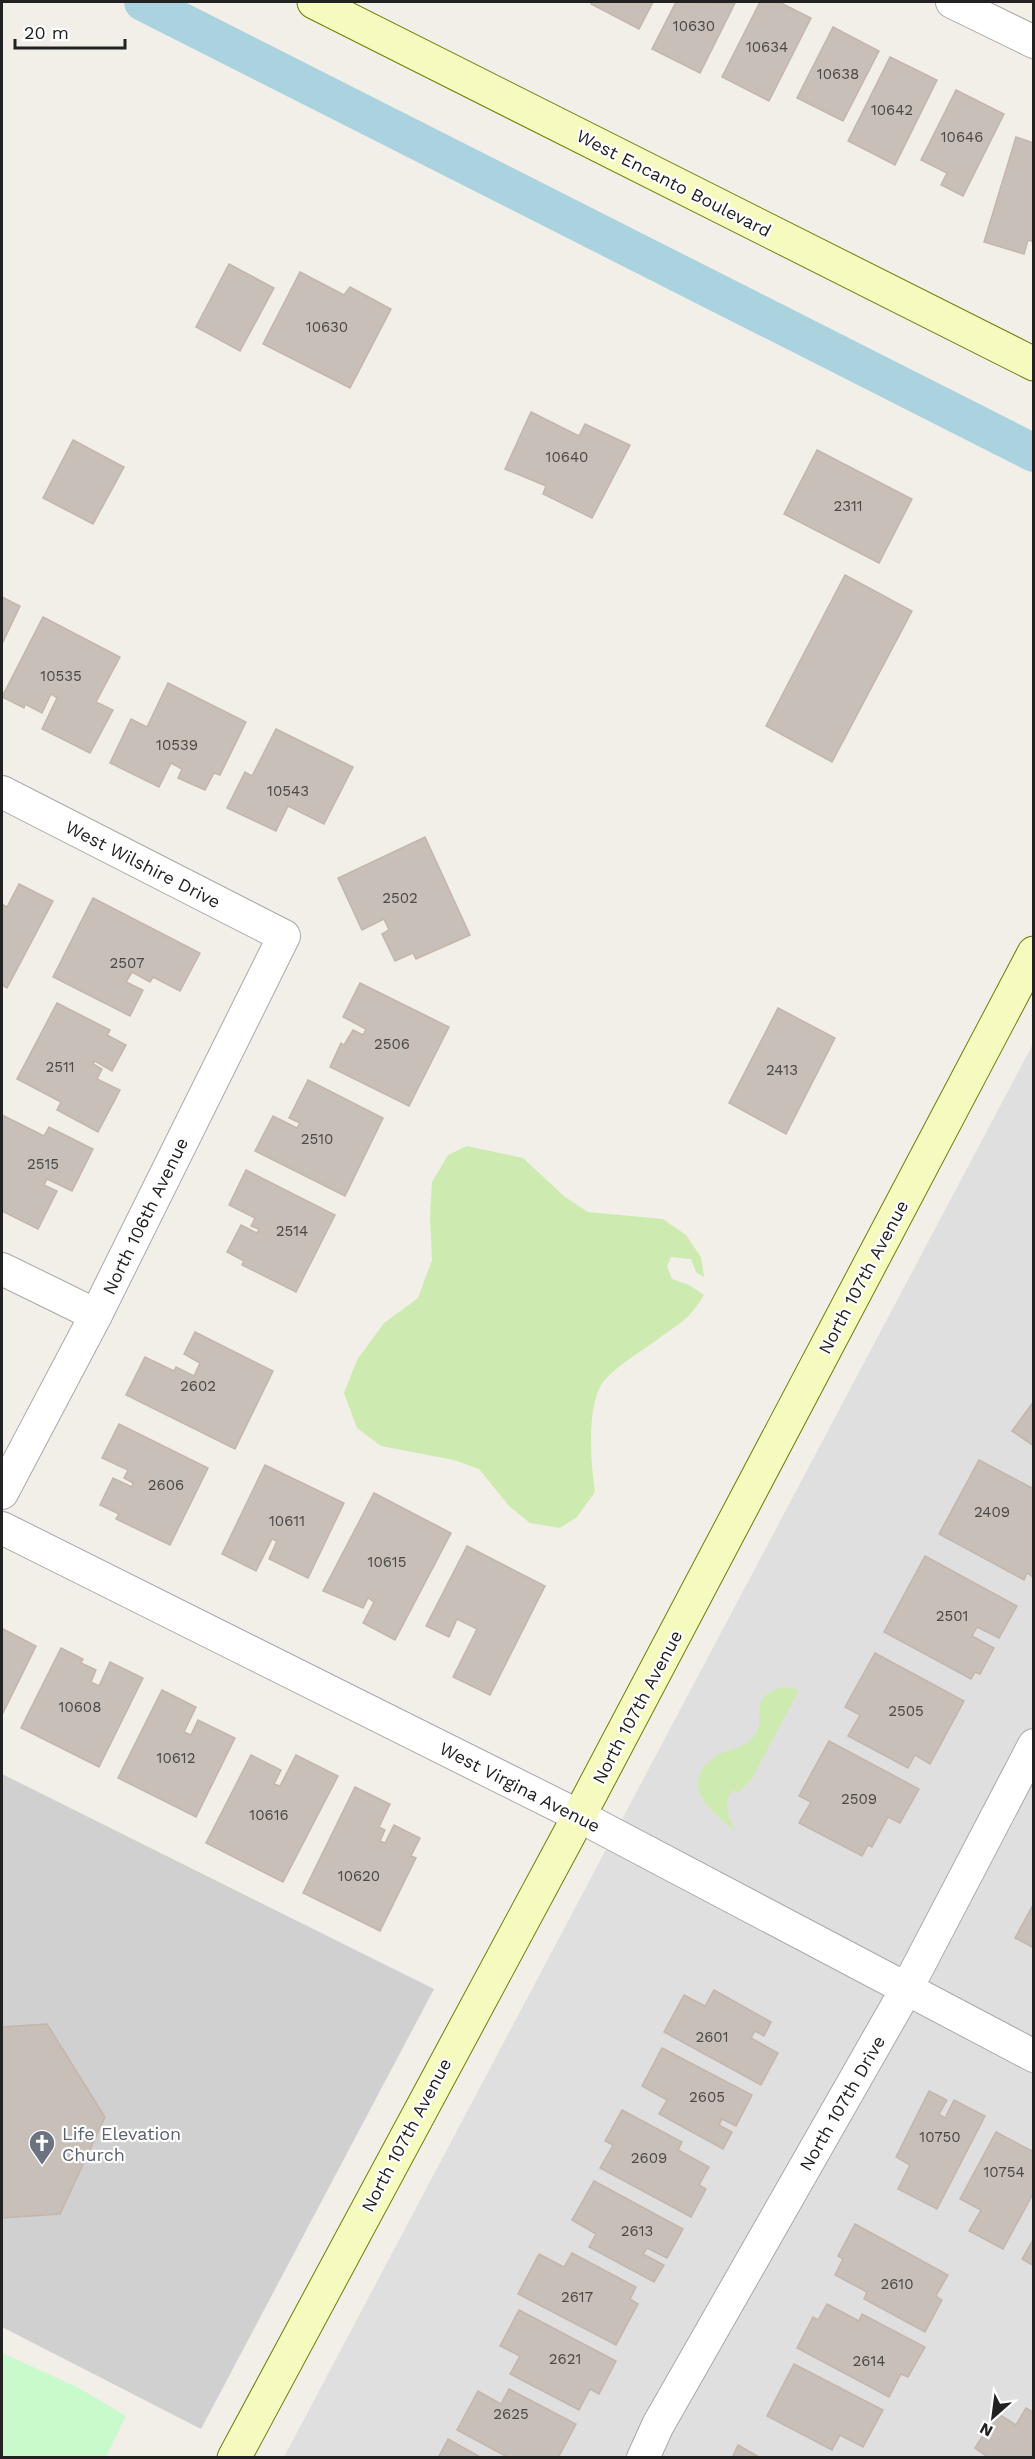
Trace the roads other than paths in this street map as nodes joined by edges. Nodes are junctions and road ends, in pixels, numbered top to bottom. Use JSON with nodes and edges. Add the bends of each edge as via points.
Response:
{"nodes":[{"id":1,"x":314,"y":2,"type":"edge"},
{"id":2,"x":952,"y":2,"type":"edge"},
{"id":3,"x":1034,"y":42,"type":"edge"},
{"id":4,"x":1034,"y":364,"type":"edge"},
{"id":5,"x":2,"y":792,"type":"edge"},
{"id":6,"x":284,"y":936,"type":"joint"},
{"id":7,"x":1034,"y":953,"type":"edge"},
{"id":8,"x":2,"y":1269,"type":"edge"},
{"id":9,"x":96,"y":1315,"type":"junction"},
{"id":10,"x":2,"y":1493,"type":"edge"},
{"id":11,"x":2,"y":1528,"type":"edge"},
{"id":12,"x":1034,"y":1744,"type":"edge"},
{"id":13,"x":579,"y":1816,"type":"junction"},
{"id":14,"x":906,"y":1990,"type":"junction"},
{"id":15,"x":1034,"y":2056,"type":"edge"},
{"id":16,"x":234,"y":2457,"type":"edge"},
{"id":17,"x":643,"y":2457,"type":"edge"}],
"edges":[{"from":1,"to":4,"type":"main road","name":"West Encanto Boulevard"},
{"from":2,"to":3,"type":"street"},
{"from":5,"to":6,"type":"street","name":"West Wilshire Drive"},
{"from":6,"to":9,"type":"street","name":"North 106th Avenue"},
{"from":7,"to":13,"type":"main road","name":"North 107th Avenue"},
{"from":8,"to":9,"type":"street"},
{"from":9,"to":10,"type":"street","name":"North 106th Avenue"},
{"from":11,"to":13,"type":"street","name":"West Virgina Avenue"},
{"from":12,"to":14,"type":"street","name":"North 107th Drive"},
{"from":13,"to":14,"type":"street","name":"West Virgina Avenue"},
{"from":13,"to":16,"type":"main road","name":"North 107th Avenue"},
{"from":14,"to":15,"type":"street","name":"West Virgina Avenue"},
{"from":14,"to":17,"type":"street","name":"North 107th Drive","via":[[658,2424]]}]}
